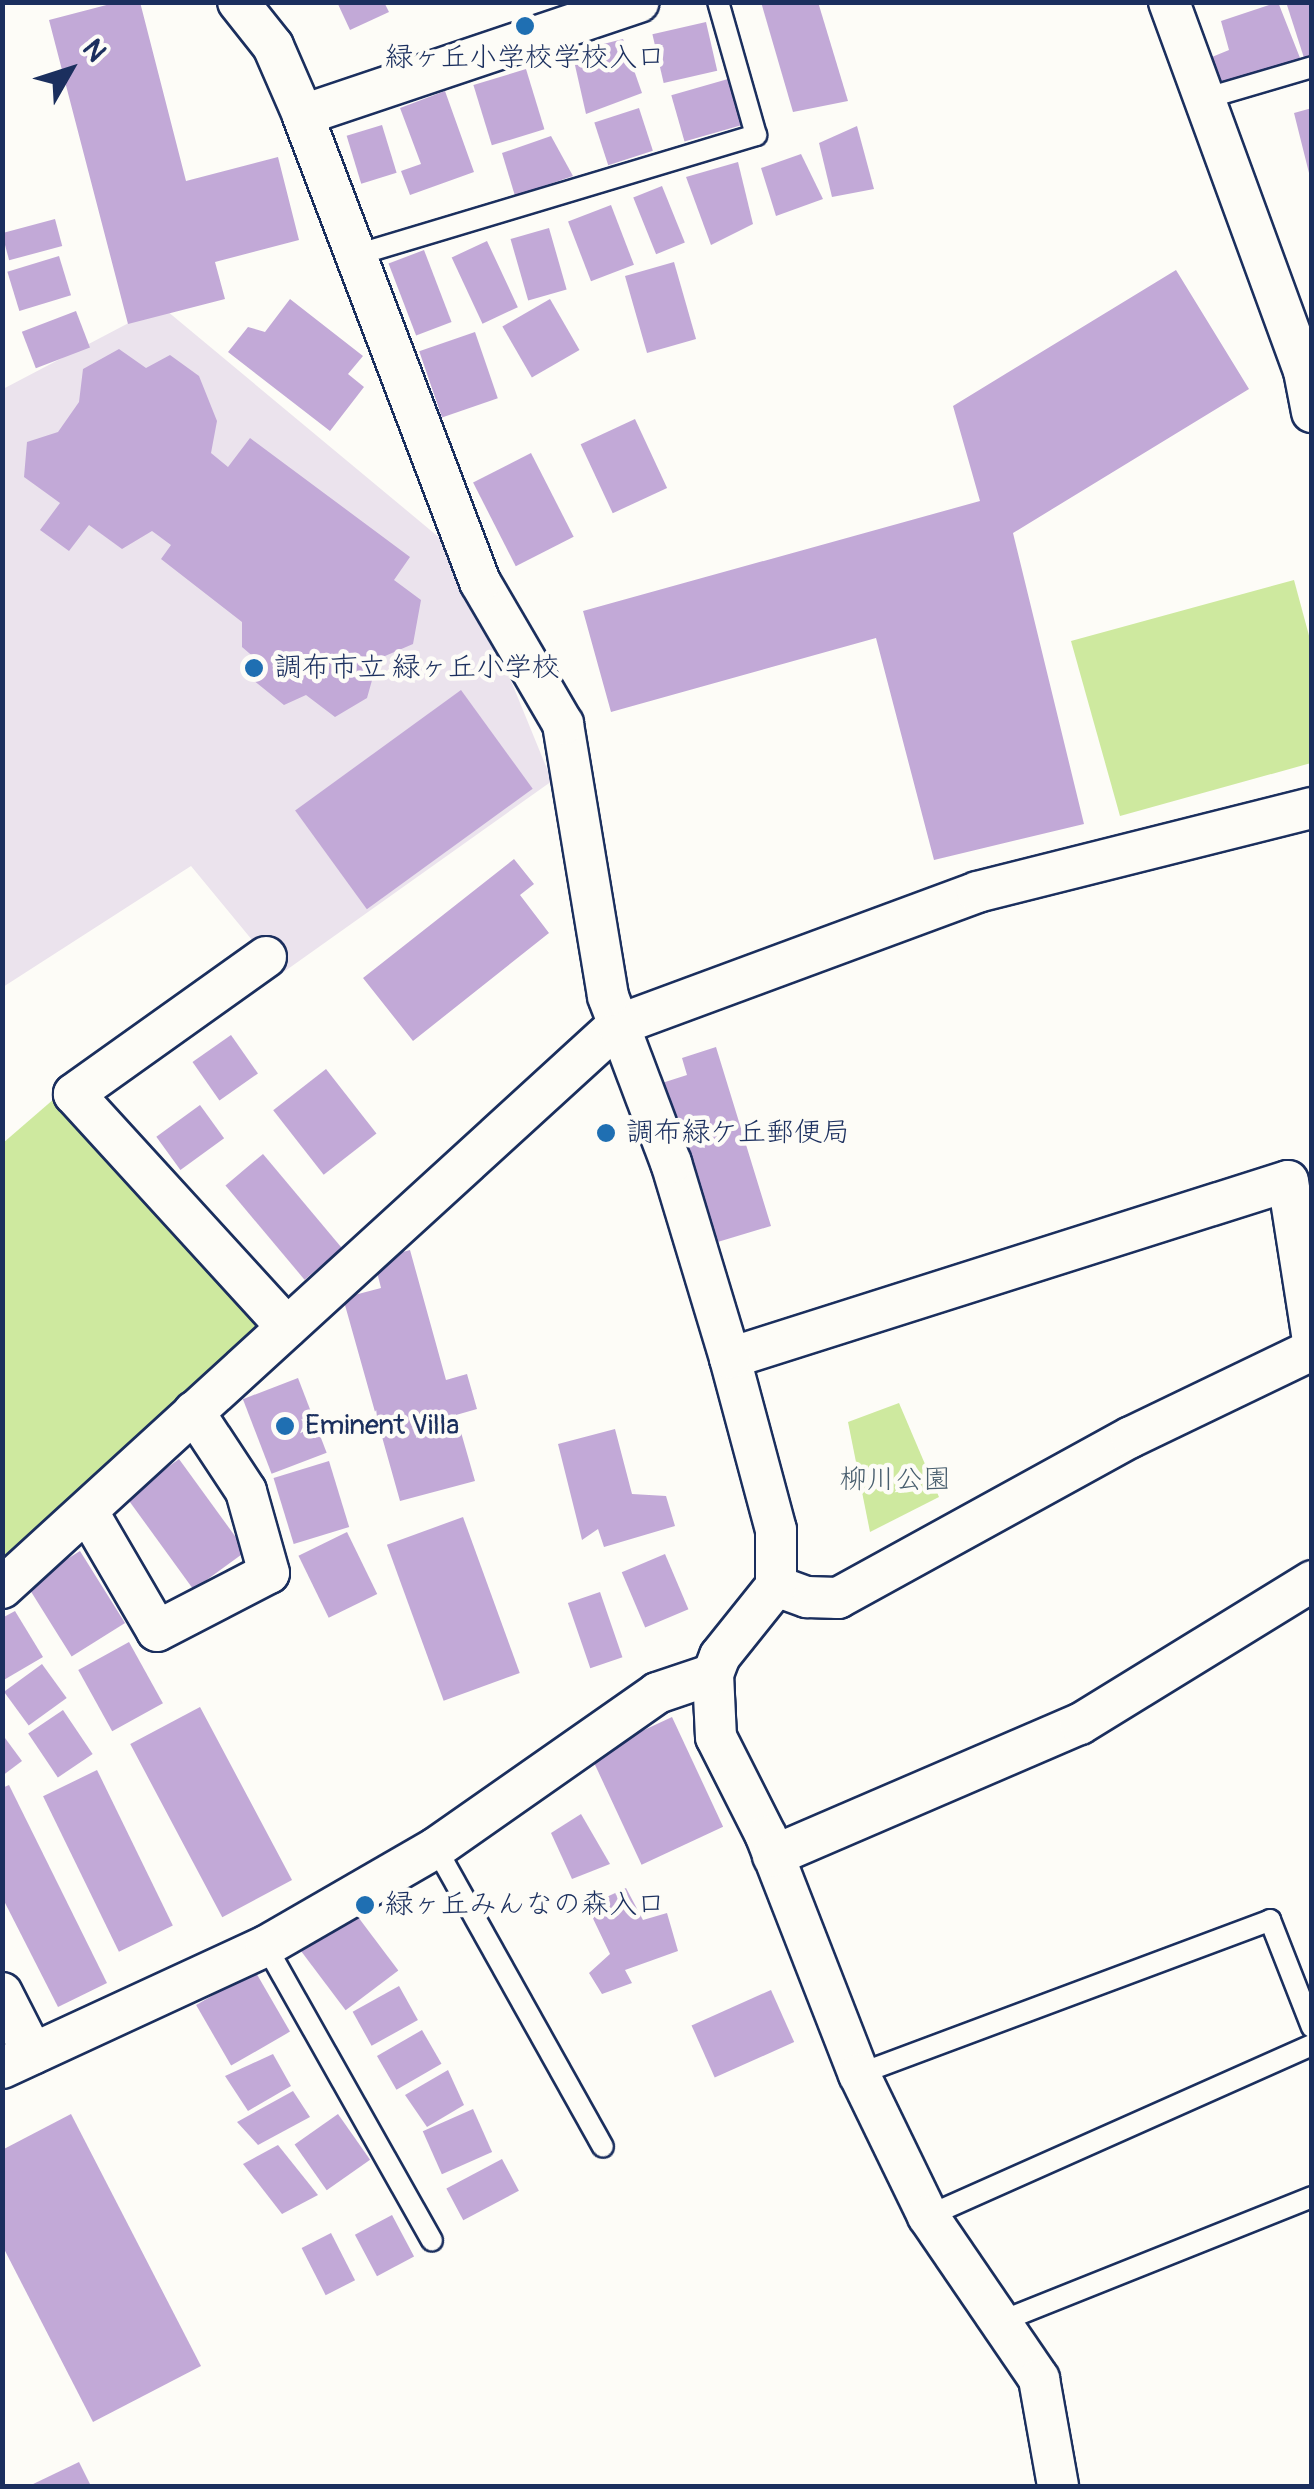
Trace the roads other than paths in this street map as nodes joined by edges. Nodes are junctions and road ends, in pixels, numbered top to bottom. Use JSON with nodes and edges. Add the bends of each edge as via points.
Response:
{"nodes":[{"id":1,"x":238,"y":2,"type":"edge"},
{"id":2,"x":638,"y":2,"type":"edge"},
{"id":3,"x":718,"y":2,"type":"edge"},
{"id":4,"x":1169,"y":2,"type":"edge"},
{"id":5,"x":1312,"y":66,"type":"edge"},
{"id":6,"x":1207,"y":98,"type":"junction"},
{"id":7,"x":303,"y":116,"type":"junction"},
{"id":8,"x":353,"y":256,"type":"junction"},
{"id":9,"x":1312,"y":412,"type":"edge"},
{"id":10,"x":1312,"y":808,"type":"edge"},
{"id":11,"x":266,"y":958,"type":"dead end"},
{"id":12,"x":618,"y":1025,"type":"junction"},
{"id":13,"x":287,"y":1326,"type":"junction"},
{"id":14,"x":1312,"y":1334,"type":"edge"},
{"id":15,"x":1312,"y":1350,"type":"edge"},
{"id":16,"x":730,"y":1358,"type":"junction"},
{"id":17,"x":194,"y":1412,"type":"junction"},
{"id":18,"x":90,"y":1514,"type":"junction"},
{"id":19,"x":1312,"y":1581,"type":"edge"},
{"id":20,"x":776,"y":1586,"type":"junction"},
{"id":21,"x":2,"y":1588,"type":"edge"},
{"id":22,"x":714,"y":1674,"type":"junction"},
{"id":23,"x":436,"y":1848,"type":"junction"},
{"id":24,"x":773,"y":1856,"type":"junction"},
{"id":25,"x":266,"y":1946,"type":"junction"},
{"id":26,"x":2,"y":1993,"type":"edge"},
{"id":27,"x":1312,"y":2027,"type":"edge"},
{"id":28,"x":1312,"y":2045,"type":"edge"},
{"id":29,"x":18,"y":2061,"type":"edge"},
{"id":30,"x":859,"y":2074,"type":"junction"},
{"id":31,"x":603,"y":2147,"type":"dead end"},
{"id":32,"x":1312,"y":2197,"type":"edge"},
{"id":33,"x":928,"y":2216,"type":"junction"},
{"id":34,"x":432,"y":2241,"type":"dead end"},
{"id":35,"x":1002,"y":2321,"type":"junction"},
{"id":36,"x":1058,"y":2486,"type":"edge"}],
"edges":[{"from":1,"to":7,"type":"street","via":[[273,46]]},
{"from":2,"to":7,"type":"street"},
{"from":3,"to":8,"type":"lane","via":[[756,134]]},
{"from":4,"to":6,"type":"street"},
{"from":5,"to":6,"type":"lane"},
{"from":6,"to":9,"type":"street","via":[[1304,372]]},
{"from":7,"to":8,"type":"street"},
{"from":8,"to":12,"type":"street","via":[[480,582],[563,724],[598,950]]},
{"from":10,"to":12,"type":"street","via":[[977,892]]},
{"from":11,"to":13,"type":"street","via":[[74,1094]]},
{"from":12,"to":13,"type":"street"},
{"from":12,"to":16,"type":"street","via":[[672,1163]]},
{"from":13,"to":17,"type":"street"},
{"from":14,"to":16,"type":"street","via":[[1288,1181]]},
{"from":15,"to":20,"type":"street","via":[[1131,1437],[838,1598]]},
{"from":16,"to":20,"type":"street","via":[[776,1530]]},
{"from":17,"to":18,"type":"street"},
{"from":17,"to":18,"type":"street","via":[[246,1491],[269,1573],[157,1631]]},
{"from":18,"to":21,"type":"street"},
{"from":19,"to":24,"type":"street","via":[[1080,1724]]},
{"from":20,"to":22,"type":"street","via":[[720,1656]]},
{"from":22,"to":23,"type":"street","via":[[657,1693]]},
{"from":22,"to":24,"type":"street","via":[[716,1737]]},
{"from":23,"to":25,"type":"street"},
{"from":23,"to":31,"type":"lane"},
{"from":24,"to":30,"type":"street"},
{"from":25,"to":29,"type":"street"},
{"from":25,"to":34,"type":"lane"},
{"from":26,"to":29,"type":"street"},
{"from":27,"to":30,"type":"lane","via":[[1270,1920]]},
{"from":28,"to":33,"type":"lane"},
{"from":30,"to":33,"type":"street"},
{"from":32,"to":35,"type":"lane"},
{"from":33,"to":35,"type":"street"},
{"from":35,"to":36,"type":"street","via":[[1039,2379]]}]}
